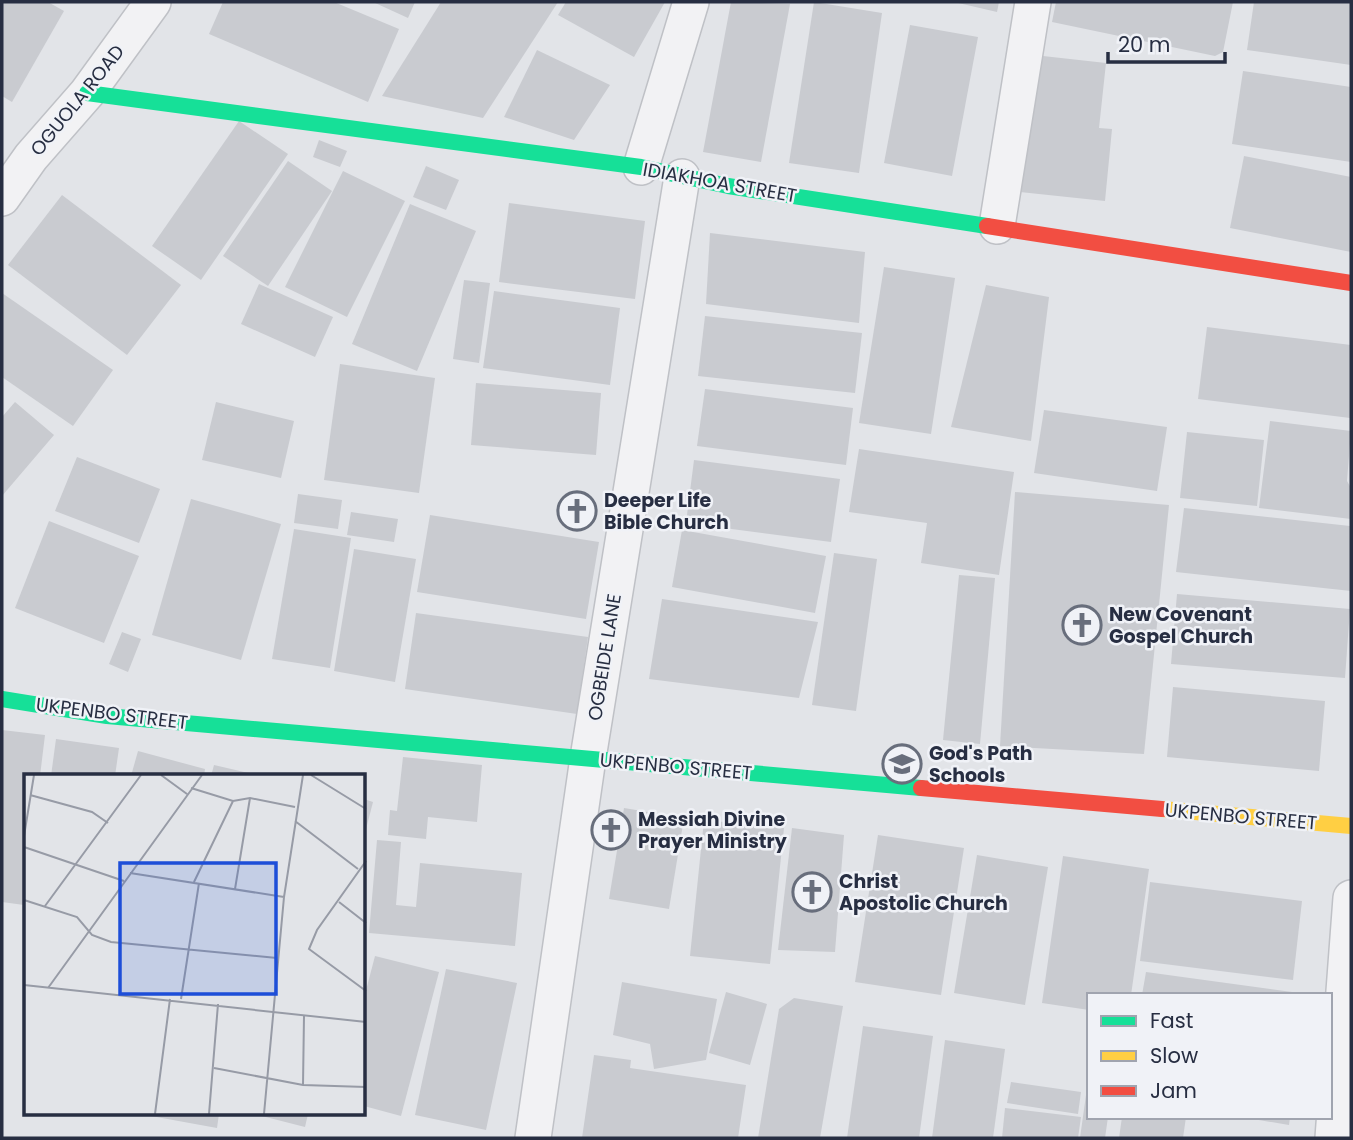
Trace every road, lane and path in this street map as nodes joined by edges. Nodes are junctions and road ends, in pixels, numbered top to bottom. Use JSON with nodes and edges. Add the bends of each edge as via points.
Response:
{"nodes":[{"id":1,"x":153,"y":2,"type":"edge"},
{"id":2,"x":691,"y":2,"type":"edge"},
{"id":3,"x":1033,"y":2,"type":"edge"},
{"id":4,"x":86,"y":93,"type":"junction"},
{"id":5,"x":16,"y":151,"type":"edge"},
{"id":6,"x":641,"y":167,"type":"junction"},
{"id":7,"x":682,"y":177,"type":"junction"},
{"id":8,"x":2,"y":198,"type":"edge"},
{"id":9,"x":997,"y":226,"type":"junction"},
{"id":10,"x":1351,"y":284,"type":"edge"},
{"id":11,"x":2,"y":699,"type":"edge"},
{"id":12,"x":588,"y":758,"type":"junction"},
{"id":13,"x":1351,"y":826,"type":"edge"},
{"id":14,"x":1351,"y":898,"type":"edge"},
{"id":15,"x":533,"y":1138,"type":"edge"},
{"id":16,"x":1333,"y":1138,"type":"edge"}],
"edges":[{"from":1,"to":4,"type":"street","name":"OGUOLA ROAD"},
{"from":2,"to":6,"type":"street"},
{"from":3,"to":9,"type":"street"},
{"from":4,"to":5,"type":"street","name":"OGUOLA ROAD"},
{"from":4,"to":6,"type":"street","name":"IDIAKHOA STREET"},
{"from":5,"to":8,"type":"street","name":"OGUOLA ROAD"},
{"from":6,"to":7,"type":"street","name":"IDIAKHOA STREET"},
{"from":7,"to":9,"type":"street","name":"IDIAKHOA STREET"},
{"from":7,"to":12,"type":"street","name":"OGBEIDE LANE"},
{"from":9,"to":10,"type":"street","name":"IDIAKHOA STREET"},
{"from":11,"to":12,"type":"street","name":"UKPENBO STREET","via":[[107,716]]},
{"from":12,"to":13,"type":"street","name":"UKPENBO STREET"},
{"from":12,"to":15,"type":"street","name":"OGBEIDE LANE"},
{"from":14,"to":16,"type":"street"}]}
